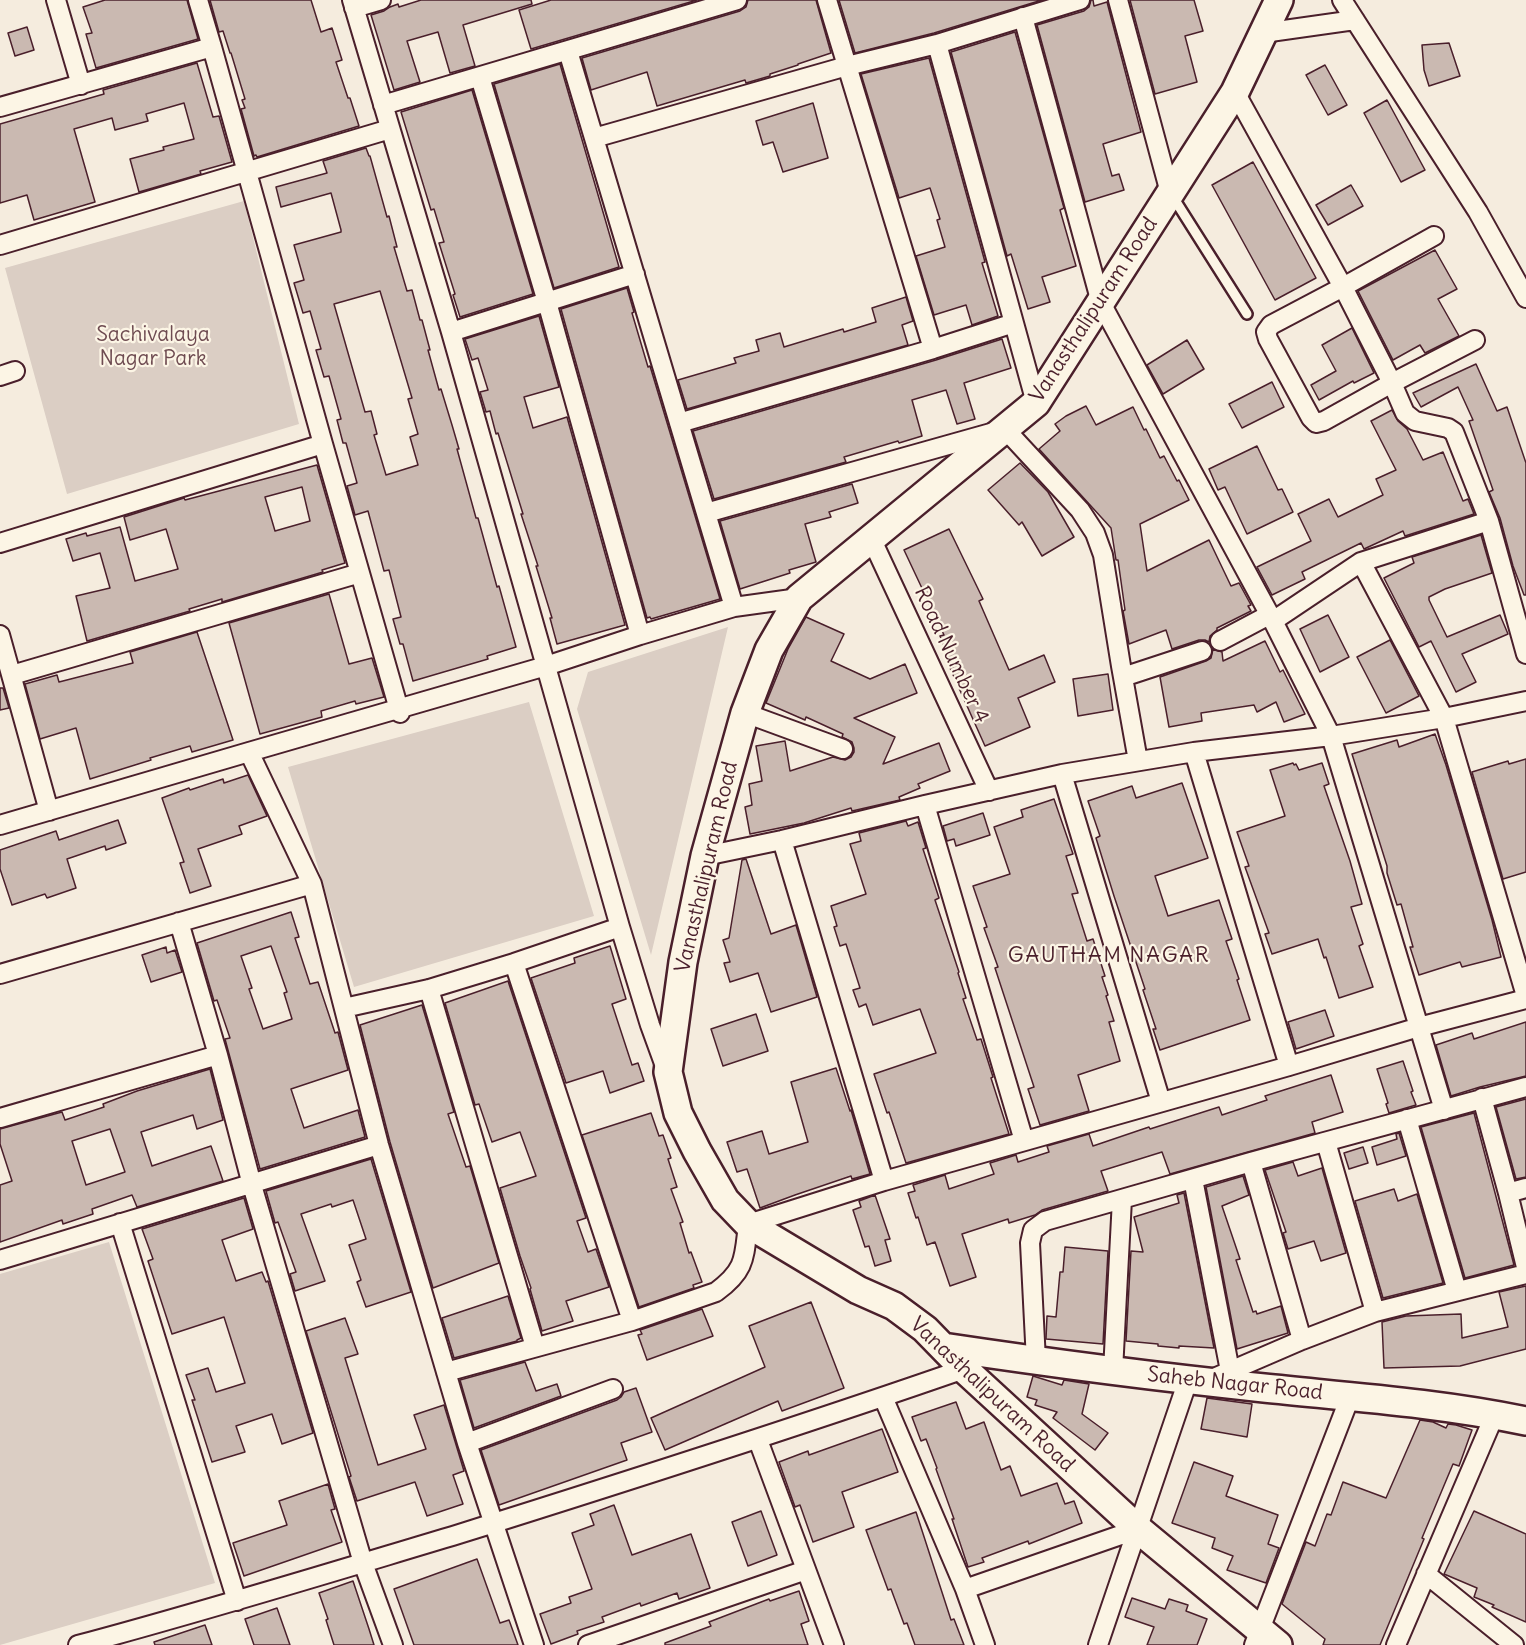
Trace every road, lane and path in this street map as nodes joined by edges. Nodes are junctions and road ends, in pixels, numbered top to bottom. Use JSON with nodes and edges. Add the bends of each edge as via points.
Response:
{"nodes":[{"id":1,"x":56,"y":0,"type":"edge"},
{"id":2,"x":198,"y":0,"type":"edge"},
{"id":3,"x":381,"y":0,"type":"edge"},
{"id":4,"x":737,"y":0,"type":"edge"},
{"id":5,"x":828,"y":0,"type":"edge"},
{"id":6,"x":1080,"y":0,"type":"edge"},
{"id":7,"x":1118,"y":0,"type":"edge"},
{"id":8,"x":1279,"y":0,"type":"edge"},
{"id":9,"x":1342,"y":0,"type":"edge"},
{"id":10,"x":353,"y":4,"type":"edge"},
{"id":11,"x":1023,"y":17,"type":"junction"},
{"id":12,"x":1355,"y":20,"type":"junction"},
{"id":13,"x":1263,"y":33,"type":"junction"},
{"id":14,"x":937,"y":44,"type":"junction"},
{"id":15,"x":212,"y":47,"type":"junction"},
{"id":16,"x":568,"y":51,"type":"junction"},
{"id":17,"x":847,"y":66,"type":"junction"},
{"id":18,"x":480,"y":76,"type":"junction"},
{"id":19,"x":81,"y":85,"type":"junction"},
{"id":20,"x":1235,"y":92,"type":"junction"},
{"id":21,"x":383,"y":105,"type":"junction"},
{"id":22,"x":0,"y":107,"type":"edge"},
{"id":23,"x":390,"y":129,"type":"junction"},
{"id":24,"x":594,"y":138,"type":"junction"},
{"id":25,"x":247,"y":172,"type":"junction"},
{"id":26,"x":1170,"y":193,"type":"junction"},
{"id":27,"x":1434,"y":236,"type":"dead end"},
{"id":28,"x":0,"y":245,"type":"edge"},
{"id":29,"x":634,"y":274,"type":"junction"},
{"id":30,"x":1343,"y":287,"type":"junction"},
{"id":31,"x":1526,"y":298,"type":"edge"},
{"id":32,"x":547,"y":302,"type":"junction"},
{"id":33,"x":1101,"y":303,"type":"junction"},
{"id":34,"x":1247,"y":314,"type":"dead end"},
{"id":35,"x":1014,"y":323,"type":"junction"},
{"id":36,"x":451,"y":332,"type":"junction"},
{"id":37,"x":1475,"y":339,"type":"dead end"},
{"id":38,"x":933,"y":349,"type":"junction"},
{"id":39,"x":1392,"y":382,"type":"junction"},
{"id":40,"x":1036,"y":404,"type":"junction"},
{"id":41,"x":679,"y":423,"type":"junction"},
{"id":42,"x":1005,"y":429,"type":"junction"},
{"id":43,"x":323,"y":444,"type":"junction"},
{"id":44,"x":706,"y":513,"type":"junction"},
{"id":45,"x":1490,"y":521,"type":"junction"},
{"id":46,"x":871,"y":538,"type":"junction"},
{"id":47,"x":0,"y":543,"type":"edge"},
{"id":48,"x":1361,"y":562,"type":"junction"},
{"id":49,"x":360,"y":573,"type":"junction"},
{"id":50,"x":800,"y":598,"type":"junction"},
{"id":51,"x":734,"y":607,"type":"junction"},
{"id":52,"x":1271,"y":618,"type":"junction"},
{"id":53,"x":0,"y":635,"type":"edge"},
{"id":54,"x":640,"y":636,"type":"junction"},
{"id":55,"x":1220,"y":641,"type":"dead end"},
{"id":56,"x":1202,"y":651,"type":"dead end"},
{"id":57,"x":1526,"y":654,"type":"edge"},
{"id":58,"x":546,"y":666,"type":"junction"},
{"id":59,"x":12,"y":675,"type":"junction"},
{"id":60,"x":1123,"y":677,"type":"junction"},
{"id":61,"x":1526,"y":701,"type":"edge"},
{"id":62,"x":399,"y":711,"type":"junction"},
{"id":63,"x":745,"y":713,"type":"junction"},
{"id":64,"x":1444,"y":718,"type":"junction"},
{"id":65,"x":1331,"y":736,"type":"junction"},
{"id":66,"x":843,"y":749,"type":"dead end"},
{"id":67,"x":249,"y":752,"type":"junction"},
{"id":68,"x":1194,"y":752,"type":"junction"},
{"id":69,"x":1138,"y":761,"type":"junction"},
{"id":70,"x":1062,"y":774,"type":"junction"},
{"id":71,"x":989,"y":791,"type":"junction"},
{"id":72,"x":925,"y":805,"type":"junction"},
{"id":73,"x":49,"y":811,"type":"junction"},
{"id":74,"x":0,"y":825,"type":"edge"},
{"id":75,"x":782,"y":840,"type":"junction"},
{"id":76,"x":705,"y":856,"type":"junction"},
{"id":77,"x":312,"y":884,"type":"junction"},
{"id":78,"x":179,"y":922,"type":"junction"},
{"id":79,"x":620,"y":927,"type":"junction"},
{"id":80,"x":514,"y":963,"type":"junction"},
{"id":81,"x":0,"y":974,"type":"edge"},
{"id":82,"x":429,"y":989,"type":"junction"},
{"id":83,"x":1526,"y":998,"type":"edge"},
{"id":84,"x":344,"y":1008,"type":"junction"},
{"id":85,"x":1419,"y":1027,"type":"junction"},
{"id":86,"x":218,"y":1055,"type":"junction"},
{"id":87,"x":1288,"y":1066,"type":"junction"},
{"id":88,"x":668,"y":1072,"type":"junction"},
{"id":89,"x":1526,"y":1087,"type":"edge"},
{"id":90,"x":1482,"y":1098,"type":"junction"},
{"id":91,"x":1161,"y":1102,"type":"junction"},
{"id":92,"x":1444,"y":1110,"type":"junction"},
{"id":93,"x":0,"y":1118,"type":"edge"},
{"id":94,"x":1407,"y":1119,"type":"junction"},
{"id":95,"x":1024,"y":1141,"type":"junction"},
{"id":96,"x":1326,"y":1142,"type":"junction"},
{"id":97,"x":379,"y":1145,"type":"junction"},
{"id":98,"x":1251,"y":1162,"type":"junction"},
{"id":99,"x":1193,"y":1179,"type":"junction"},
{"id":100,"x":884,"y":1181,"type":"junction"},
{"id":101,"x":252,"y":1185,"type":"junction"},
{"id":102,"x":1517,"y":1191,"type":"edge"},
{"id":103,"x":1122,"y":1199,"type":"junction"},
{"id":104,"x":120,"y":1223,"type":"junction"},
{"id":105,"x":748,"y":1224,"type":"junction"},
{"id":106,"x":0,"y":1260,"type":"edge"},
{"id":107,"x":1526,"y":1267,"type":"edge"},
{"id":108,"x":1526,"y":1274,"type":"edge"},
{"id":109,"x":1457,"y":1291,"type":"junction"},
{"id":110,"x":1375,"y":1312,"type":"junction"},
{"id":111,"x":632,"y":1321,"type":"junction"},
{"id":112,"x":1302,"y":1340,"type":"junction"},
{"id":113,"x":535,"y":1347,"type":"junction"},
{"id":114,"x":943,"y":1347,"type":"junction"},
{"id":115,"x":1036,"y":1361,"type":"junction"},
{"id":116,"x":964,"y":1369,"type":"junction"},
{"id":117,"x":1113,"y":1371,"type":"junction"},
{"id":118,"x":1230,"y":1371,"type":"junction"},
{"id":119,"x":446,"y":1372,"type":"junction"},
{"id":120,"x":1197,"y":1381,"type":"junction"},
{"id":121,"x":613,"y":1389,"type":"dead end"},
{"id":122,"x":883,"y":1397,"type":"junction"},
{"id":123,"x":1350,"y":1397,"type":"junction"},
{"id":124,"x":1495,"y":1414,"type":"junction"},
{"id":125,"x":1526,"y":1421,"type":"edge"},
{"id":126,"x":758,"y":1440,"type":"junction"},
{"id":127,"x":466,"y":1443,"type":"junction"},
{"id":128,"x":492,"y":1523,"type":"junction"},
{"id":129,"x":1138,"y":1529,"type":"junction"},
{"id":130,"x":363,"y":1563,"type":"junction"},
{"id":131,"x":806,"y":1570,"type":"junction"},
{"id":132,"x":1426,"y":1574,"type":"junction"},
{"id":133,"x":965,"y":1589,"type":"junction"},
{"id":134,"x":237,"y":1601,"type":"junction"},
{"id":135,"x":1264,"y":1640,"type":"edge"},
{"id":136,"x":78,"y":1645,"type":"edge"},
{"id":137,"x":393,"y":1645,"type":"edge"},
{"id":138,"x":534,"y":1645,"type":"edge"},
{"id":139,"x":588,"y":1645,"type":"edge"},
{"id":140,"x":834,"y":1645,"type":"edge"},
{"id":141,"x":985,"y":1645,"type":"edge"},
{"id":142,"x":1098,"y":1645,"type":"edge"},
{"id":143,"x":1396,"y":1645,"type":"edge"},
{"id":144,"x":1514,"y":1645,"type":"edge"}],
"edges":[{"from":1,"to":19,"type":"street"},
{"from":2,"to":15,"type":"street"},
{"from":3,"to":10,"type":"street"},
{"from":4,"to":16,"type":"street"},
{"from":5,"to":17,"type":"street"},
{"from":6,"to":11,"type":"street"},
{"from":7,"to":26,"type":"street"},
{"from":8,"to":13,"type":"street","name":"Vanasthalipuram Road"},
{"from":9,"to":12,"type":"street"},
{"from":10,"to":21,"type":"street"},
{"from":11,"to":14,"type":"street"},
{"from":11,"to":33,"type":"street"},
{"from":12,"to":13,"type":"street"},
{"from":12,"to":31,"type":"street","via":[[1478,212]]},
{"from":13,"to":20,"type":"street","name":"Vanasthalipuram Road"},
{"from":14,"to":17,"type":"street"},
{"from":14,"to":35,"type":"street"},
{"from":15,"to":19,"type":"street"},
{"from":15,"to":25,"type":"street"},
{"from":16,"to":18,"type":"street"},
{"from":16,"to":24,"type":"street"},
{"from":17,"to":24,"type":"street"},
{"from":17,"to":38,"type":"street"},
{"from":18,"to":21,"type":"street"},
{"from":18,"to":32,"type":"street"},
{"from":19,"to":22,"type":"street"},
{"from":20,"to":26,"type":"street","name":"Vanasthalipuram Road"},
{"from":20,"to":30,"type":"street"},
{"from":21,"to":23,"type":"street"},
{"from":23,"to":25,"type":"street"},
{"from":23,"to":36,"type":"street"},
{"from":24,"to":29,"type":"street"},
{"from":25,"to":28,"type":"street"},
{"from":25,"to":43,"type":"street"},
{"from":26,"to":33,"type":"street","name":"Vanasthalipuram Road"},
{"from":26,"to":34,"type":"lane"},
{"from":27,"to":30,"type":"street"},
{"from":29,"to":32,"type":"street"},
{"from":29,"to":41,"type":"street"},
{"from":30,"to":39,"type":"street"},
{"from":30,"to":39,"type":"street","via":[[1271,325],[1266,332],[1268,339],[1316,423]]},
{"from":32,"to":36,"type":"street"},
{"from":32,"to":54,"type":"street"},
{"from":33,"to":40,"type":"street","name":"Vanasthalipuram Road"},
{"from":33,"to":52,"type":"street"},
{"from":35,"to":38,"type":"street"},
{"from":35,"to":40,"type":"street"},
{"from":36,"to":58,"type":"street"},
{"from":37,"to":39,"type":"street"},
{"from":38,"to":41,"type":"street"},
{"from":39,"to":45,"type":"street","via":[[1405,413],[1415,421],[1454,432]]},
{"from":40,"to":42,"type":"street","name":"Vanasthalipuram Road"},
{"from":41,"to":44,"type":"street"},
{"from":42,"to":44,"type":"street"},
{"from":42,"to":46,"type":"street","name":"Vanasthalipuram Road"},
{"from":42,"to":60,"type":"street","via":[[1080,510],[1095,533],[1104,555]]},
{"from":43,"to":47,"type":"street"},
{"from":43,"to":49,"type":"street"},
{"from":44,"to":51,"type":"street"},
{"from":45,"to":48,"type":"street"},
{"from":45,"to":57,"type":"street"},
{"from":46,"to":50,"type":"street","name":"Vanasthalipuram Road"},
{"from":46,"to":71,"type":"street","name":"Road Number 4"},
{"from":48,"to":52,"type":"street"},
{"from":48,"to":64,"type":"street"},
{"from":49,"to":59,"type":"street"},
{"from":49,"to":62,"type":"street"},
{"from":50,"to":51,"type":"street"},
{"from":50,"to":63,"type":"street","name":"Vanasthalipuram Road","via":[[769,650]]},
{"from":51,"to":54,"type":"street"},
{"from":52,"to":55,"type":"street"},
{"from":52,"to":65,"type":"street"},
{"from":53,"to":59,"type":"street"},
{"from":54,"to":58,"type":"street"},
{"from":56,"to":60,"type":"street"},
{"from":58,"to":62,"type":"street"},
{"from":58,"to":79,"type":"street"},
{"from":59,"to":73,"type":"street"},
{"from":60,"to":69,"type":"street"},
{"from":61,"to":64,"type":"street"},
{"from":62,"to":67,"type":"street"},
{"from":63,"to":66,"type":"street"},
{"from":63,"to":76,"type":"street","name":"Vanasthalipuram Road"},
{"from":64,"to":65,"type":"street"},
{"from":64,"to":83,"type":"street"},
{"from":65,"to":68,"type":"street"},
{"from":65,"to":85,"type":"street"},
{"from":67,"to":73,"type":"street"},
{"from":67,"to":77,"type":"street"},
{"from":68,"to":69,"type":"street"},
{"from":68,"to":87,"type":"street"},
{"from":69,"to":70,"type":"street"},
{"from":70,"to":71,"type":"street"},
{"from":70,"to":91,"type":"street"},
{"from":71,"to":72,"type":"street"},
{"from":72,"to":75,"type":"street"},
{"from":72,"to":95,"type":"street"},
{"from":73,"to":74,"type":"street"},
{"from":75,"to":76,"type":"street"},
{"from":75,"to":100,"type":"street"},
{"from":76,"to":88,"type":"street","name":"Vanasthalipuram Road","via":[[682,962]]},
{"from":77,"to":78,"type":"street"},
{"from":77,"to":84,"type":"street"},
{"from":78,"to":81,"type":"street"},
{"from":78,"to":86,"type":"street"},
{"from":79,"to":80,"type":"street"},
{"from":79,"to":88,"type":"street"},
{"from":80,"to":82,"type":"street"},
{"from":80,"to":111,"type":"street"},
{"from":82,"to":84,"type":"street"},
{"from":82,"to":113,"type":"street"},
{"from":83,"to":85,"type":"street"},
{"from":84,"to":97,"type":"street"},
{"from":85,"to":87,"type":"street"},
{"from":85,"to":92,"type":"street"},
{"from":86,"to":93,"type":"street"},
{"from":86,"to":101,"type":"street"},
{"from":87,"to":91,"type":"street"},
{"from":88,"to":105,"type":"street","name":"Vanasthalipuram Road","via":[[678,1113],[697,1151],[725,1200]]},
{"from":89,"to":90,"type":"street"},
{"from":90,"to":92,"type":"street"},
{"from":90,"to":102,"type":"street"},
{"from":91,"to":95,"type":"street"},
{"from":92,"to":94,"type":"street"},
{"from":94,"to":96,"type":"street"},
{"from":94,"to":109,"type":"street"},
{"from":95,"to":100,"type":"street"},
{"from":96,"to":98,"type":"street"},
{"from":96,"to":110,"type":"street"},
{"from":97,"to":101,"type":"street"},
{"from":97,"to":119,"type":"street"},
{"from":98,"to":99,"type":"street"},
{"from":98,"to":112,"type":"street"},
{"from":99,"to":103,"type":"street"},
{"from":99,"to":118,"type":"street"},
{"from":100,"to":105,"type":"street"},
{"from":101,"to":104,"type":"street"},
{"from":101,"to":130,"type":"street"},
{"from":102,"to":107,"type":"street"},
{"from":103,"to":115,"type":"street","via":[[1045,1221],[1033,1230],[1030,1243]]},
{"from":103,"to":117,"type":"street"},
{"from":104,"to":106,"type":"street"},
{"from":104,"to":134,"type":"street"},
{"from":105,"to":111,"type":"street","via":[[744,1260],[728,1283],[716,1292]]},
{"from":105,"to":114,"type":"street","name":"Vanasthalipuram Road","via":[[858,1290],[894,1306]]},
{"from":108,"to":109,"type":"street"},
{"from":109,"to":110,"type":"street"},
{"from":110,"to":112,"type":"street"},
{"from":111,"to":113,"type":"street"},
{"from":112,"to":118,"type":"street"},
{"from":113,"to":119,"type":"street"},
{"from":114,"to":115,"type":"street","name":"Saheb Nagar Road"},
{"from":114,"to":116,"type":"street","name":"Vanasthalipuram Road"},
{"from":115,"to":117,"type":"street","name":"Saheb Nagar Road"},
{"from":116,"to":122,"type":"street"},
{"from":116,"to":129,"type":"street","name":"Vanasthalipuram Road"},
{"from":117,"to":120,"type":"street","name":"Saheb Nagar Road"},
{"from":118,"to":120,"type":"street"},
{"from":119,"to":127,"type":"street"},
{"from":120,"to":123,"type":"street","name":"Saheb Nagar Road"},
{"from":120,"to":129,"type":"street"},
{"from":121,"to":127,"type":"street"},
{"from":122,"to":126,"type":"street"},
{"from":122,"to":133,"type":"street"},
{"from":123,"to":124,"type":"street","name":"Saheb Nagar Road"},
{"from":123,"to":135,"type":"street"},
{"from":124,"to":125,"type":"street","name":"Saheb Nagar Road"},
{"from":124,"to":132,"type":"street"},
{"from":126,"to":128,"type":"street"},
{"from":126,"to":131,"type":"street"},
{"from":127,"to":128,"type":"street"},
{"from":128,"to":130,"type":"street"},
{"from":128,"to":138,"type":"street"},
{"from":129,"to":133,"type":"street"},
{"from":129,"to":135,"type":"street","name":"Vanasthalipuram Road"},
{"from":129,"to":142,"type":"street"},
{"from":130,"to":134,"type":"street"},
{"from":130,"to":137,"type":"street"},
{"from":131,"to":139,"type":"street"},
{"from":131,"to":140,"type":"street"},
{"from":132,"to":143,"type":"street"},
{"from":132,"to":144,"type":"street"},
{"from":133,"to":141,"type":"street"},
{"from":134,"to":136,"type":"street"}]}
